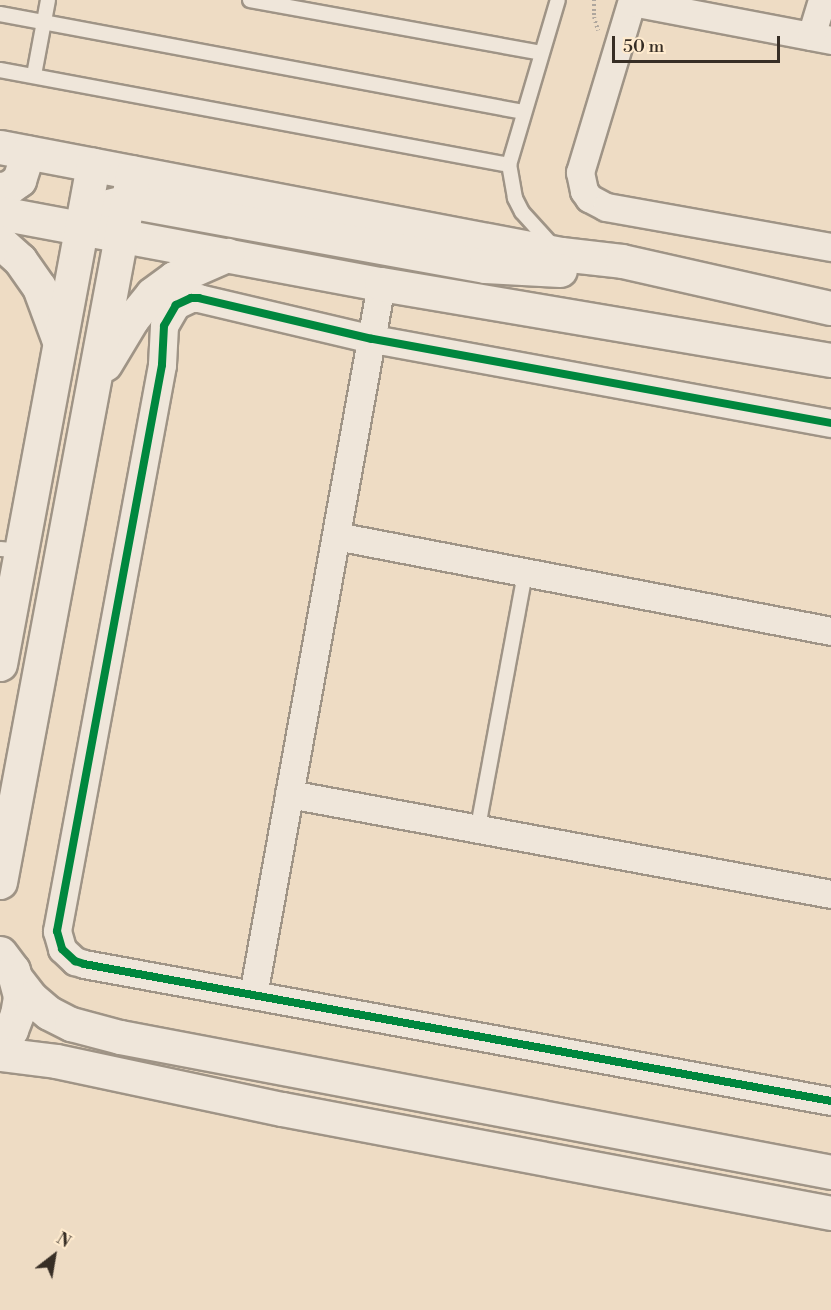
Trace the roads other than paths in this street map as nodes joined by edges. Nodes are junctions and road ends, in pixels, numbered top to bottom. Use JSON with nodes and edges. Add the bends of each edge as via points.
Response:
{"nodes":[{"id":1,"x":48,"y":0,"type":"edge"},
{"id":2,"x":250,"y":0,"type":"edge"},
{"id":3,"x":558,"y":0,"type":"edge"},
{"id":4,"x":822,"y":0,"type":"edge"},
{"id":5,"x":632,"y":1,"type":"edge"},
{"id":6,"x":0,"y":14,"type":"edge"},
{"id":7,"x":44,"y":22,"type":"junction"},
{"id":8,"x":821,"y":38,"type":"edge"},
{"id":9,"x":542,"y":53,"type":"junction"},
{"id":10,"x":0,"y":70,"type":"edge"},
{"id":11,"x":34,"y":75,"type":"junction"},
{"id":12,"x":523,"y":112,"type":"junction"},
{"id":13,"x":14,"y":150,"type":"edge"},
{"id":14,"x":93,"y":165,"type":"junction"},
{"id":15,"x":509,"y":165,"type":"junction"},
{"id":16,"x":131,"y":187,"type":"junction"},
{"id":17,"x":0,"y":189,"type":"edge"},
{"id":18,"x":0,"y":213,"type":"edge"},
{"id":19,"x":81,"y":228,"type":"junction"},
{"id":20,"x":122,"y":235,"type":"junction"},
{"id":21,"x":0,"y":242,"type":"edge"},
{"id":22,"x":831,"y":247,"type":"edge"},
{"id":23,"x":561,"y":254,"type":"junction"},
{"id":24,"x":227,"y":255,"type":"junction"},
{"id":25,"x":622,"y":261,"type":"junction"},
{"id":26,"x":381,"y":284,"type":"junction"},
{"id":27,"x":831,"y":308,"type":"edge"},
{"id":28,"x":372,"y":339,"type":"junction"},
{"id":29,"x":60,"y":343,"type":"junction"},
{"id":30,"x":831,"y":360,"type":"edge"},
{"id":31,"x":92,"y":386,"type":"junction"},
{"id":32,"x":831,"y":423,"type":"edge"},
{"id":33,"x":336,"y":537,"type":"junction"},
{"id":34,"x":11,"y":550,"type":"edge"},
{"id":35,"x":525,"y":573,"type":"junction"},
{"id":36,"x":831,"y":631,"type":"edge"},
{"id":37,"x":0,"y":664,"type":"edge"},
{"id":38,"x":289,"y":794,"type":"junction"},
{"id":39,"x":478,"y":827,"type":"junction"},
{"id":40,"x":0,"y":882,"type":"edge"},
{"id":41,"x":831,"y":894,"type":"edge"},
{"id":42,"x":4,"y":958,"type":"edge"},
{"id":43,"x":253,"y":995,"type":"junction"},
{"id":44,"x":0,"y":1044,"type":"edge"},
{"id":45,"x":0,"y":1054,"type":"edge"},
{"id":46,"x":831,"y":1101,"type":"edge"},
{"id":47,"x":831,"y":1172,"type":"edge"},
{"id":48,"x":831,"y":1213,"type":"edge"}],
"edges":[{"from":1,"to":7,"type":"lane"},
{"from":2,"to":9,"type":"lane"},
{"from":3,"to":9,"type":"lane"},
{"from":4,"to":8,"type":"street"},
{"from":5,"to":8,"type":"street"},
{"from":5,"to":22,"type":"street","via":[[580,172],[589,198],[606,207]]},
{"from":6,"to":7,"type":"lane"},
{"from":7,"to":11,"type":"lane"},
{"from":7,"to":12,"type":"lane"},
{"from":9,"to":12,"type":"lane"},
{"from":10,"to":11,"type":"lane"},
{"from":11,"to":15,"type":"lane"},
{"from":12,"to":15,"type":"lane"},
{"from":13,"to":14,"type":"street"},
{"from":13,"to":17,"type":"street","via":[[19,180]]},
{"from":14,"to":16,"type":"street"},
{"from":14,"to":19,"type":"street"},
{"from":15,"to":23,"type":"lane","via":[[515,198],[522,212]]},
{"from":16,"to":19,"type":"street","via":[[118,202],[100,210]]},
{"from":16,"to":20,"type":"street"},
{"from":16,"to":23,"type":"street"},
{"from":16,"to":25,"type":"street","via":[[485,266],[563,270]]},
{"from":18,"to":19,"type":"street"},
{"from":19,"to":20,"type":"street"},
{"from":19,"to":29,"type":"street"},
{"from":20,"to":24,"type":"street"},
{"from":20,"to":31,"type":"street"},
{"from":21,"to":29,"type":"street","via":[[20,260],[39,287]]},
{"from":23,"to":25,"type":"street"},
{"from":24,"to":26,"type":"street"},
{"from":24,"to":31,"type":"street","via":[[174,278],[149,296]]},
{"from":25,"to":27,"type":"street"},
{"from":26,"to":28,"type":"street"},
{"from":26,"to":30,"type":"street"},
{"from":28,"to":32,"type":"street"},
{"from":28,"to":33,"type":"street"},
{"from":28,"to":43,"type":"street","via":[[226,304],[196,309],[182,319],[172,334],[162,365],[57,931],[68,956],[84,964]]},
{"from":29,"to":34,"type":"street"},
{"from":31,"to":40,"type":"street"},
{"from":33,"to":35,"type":"street"},
{"from":33,"to":38,"type":"street"},
{"from":34,"to":37,"type":"street"},
{"from":35,"to":36,"type":"street"},
{"from":35,"to":39,"type":"lane"},
{"from":38,"to":39,"type":"street"},
{"from":38,"to":43,"type":"street"},
{"from":39,"to":41,"type":"street"},
{"from":42,"to":44,"type":"street","via":[[20,997],[18,1014]]},
{"from":42,"to":47,"type":"street","via":[[31,998],[50,1013],[71,1024],[120,1037]]},
{"from":43,"to":46,"type":"street"},
{"from":45,"to":48,"type":"street","via":[[56,1061],[282,1109]]}]}
